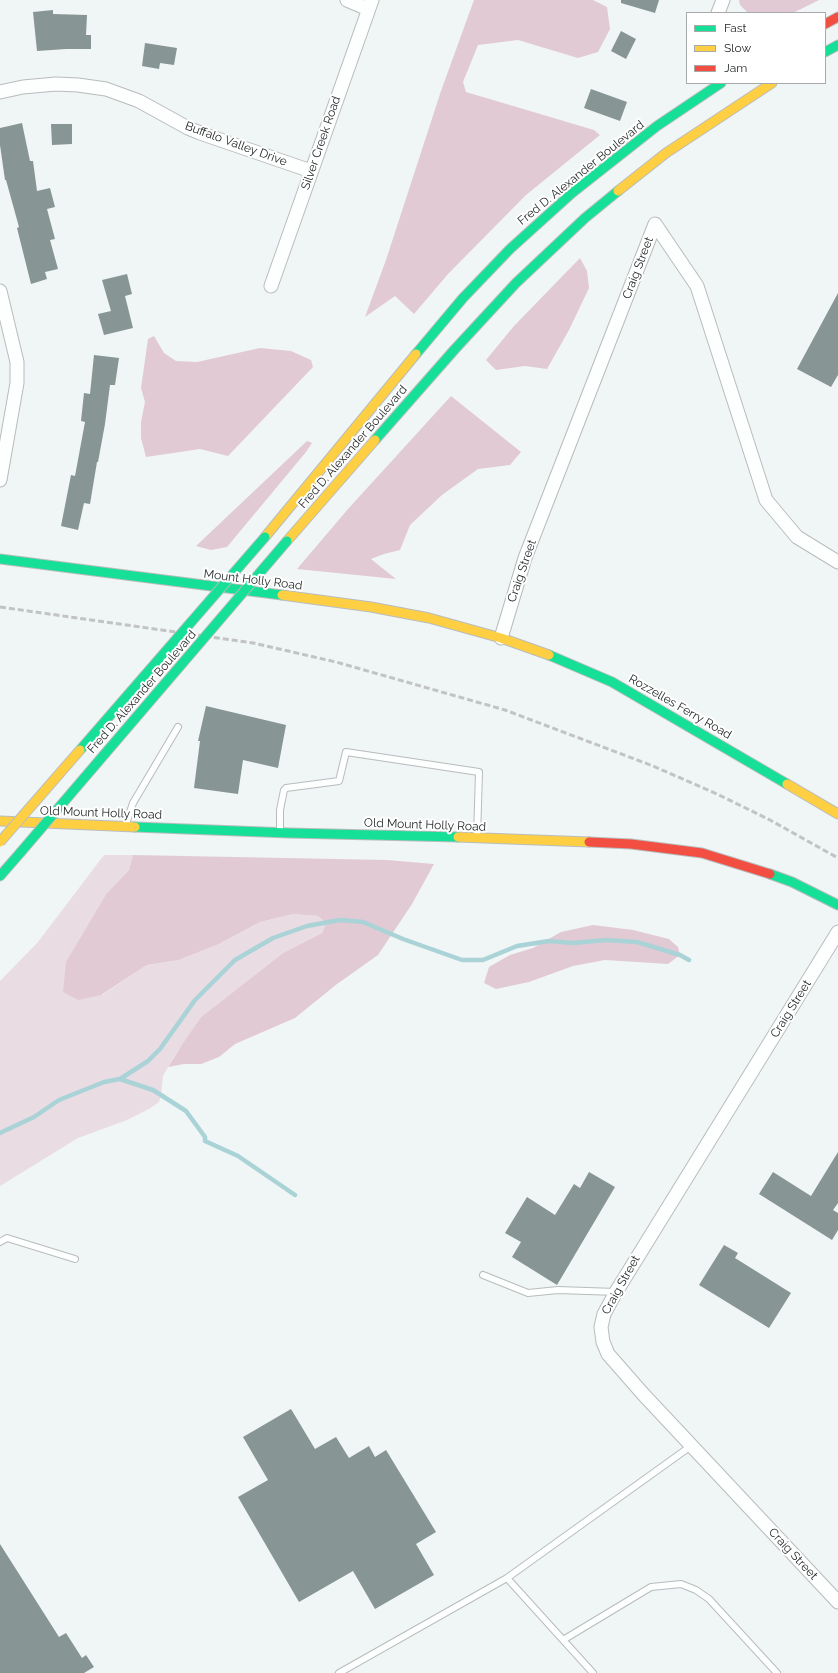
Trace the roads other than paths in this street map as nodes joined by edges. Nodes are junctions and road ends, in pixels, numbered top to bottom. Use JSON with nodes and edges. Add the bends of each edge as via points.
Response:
{"nodes":[{"id":1,"x":346,"y":0,"type":"edge"},
{"id":2,"x":723,"y":0,"type":"edge"},
{"id":3,"x":370,"y":5,"type":"edge"},
{"id":4,"x":718,"y":12,"type":"edge"},
{"id":5,"x":838,"y":17,"type":"edge"},
{"id":6,"x":826,"y":23,"type":"edge"},
{"id":7,"x":838,"y":45,"type":"edge"},
{"id":8,"x":826,"y":51,"type":"edge"},
{"id":9,"x":720,"y":84,"type":"edge"},
{"id":10,"x":770,"y":84,"type":"edge"},
{"id":11,"x":0,"y":92,"type":"edge"},
{"id":12,"x":311,"y":172,"type":"junction"},
{"id":13,"x":271,"y":286,"type":"dead end"},
{"id":14,"x":0,"y":291,"type":"edge"},
{"id":15,"x":0,"y":480,"type":"edge"},
{"id":16,"x":0,"y":559,"type":"edge"},
{"id":17,"x":838,"y":562,"type":"edge"},
{"id":18,"x":500,"y":638,"type":"junction"},
{"id":19,"x":178,"y":727,"type":"dead end"},
{"id":20,"x":838,"y":814,"type":"edge"},
{"id":21,"x":0,"y":821,"type":"edge"},
{"id":22,"x":126,"y":826,"type":"junction"},
{"id":23,"x":280,"y":833,"type":"junction"},
{"id":24,"x":477,"y":838,"type":"junction"},
{"id":25,"x":0,"y":842,"type":"edge"},
{"id":26,"x":0,"y":876,"type":"edge"},
{"id":27,"x":838,"y":905,"type":"edge"},
{"id":28,"x":838,"y":932,"type":"edge"},
{"id":29,"x":0,"y":1242,"type":"edge"},
{"id":30,"x":75,"y":1259,"type":"dead end"},
{"id":31,"x":483,"y":1275,"type":"dead end"},
{"id":32,"x":616,"y":1292,"type":"junction"},
{"id":33,"x":692,"y":1446,"type":"junction"},
{"id":34,"x":507,"y":1578,"type":"junction"},
{"id":35,"x":838,"y":1602,"type":"edge"},
{"id":36,"x":563,"y":1640,"type":"junction"},
{"id":37,"x":339,"y":1673,"type":"edge"},
{"id":38,"x":593,"y":1673,"type":"edge"},
{"id":39,"x":777,"y":1673,"type":"edge"}],
"edges":[{"from":1,"to":3,"type":"street"},
{"from":2,"to":4,"type":"street"},
{"from":3,"to":12,"type":"street","name":"Silver Creek Road"},
{"from":5,"to":6,"type":"main road"},
{"from":7,"to":8,"type":"main road"},
{"from":9,"to":25,"type":"main road","name":"Fred D. Alexander Boulevard","bridge":true,"via":[[657,126],[572,193],[510,249],[463,298],[265,537]]},
{"from":10,"to":26,"type":"main road","name":"Fred D. Alexander Boulevard","bridge":true,"via":[[666,153],[585,218],[516,283],[287,541]]},
{"from":11,"to":12,"type":"street","name":"Buffalo Valley Drive","via":[[56,84],[78,84],[106,89],[139,101],[200,133]]},
{"from":12,"to":13,"type":"street","name":"Silver Creek Road"},
{"from":14,"to":15,"type":"street","via":[[17,362],[17,383]]},
{"from":16,"to":18,"type":"main road","name":"Mount Holly Road","via":[[371,607],[429,618]]},
{"from":17,"to":18,"type":"street","name":"Craig Street","via":[[797,537],[766,500],[697,286],[656,224],[525,558]]},
{"from":18,"to":20,"type":"main road","name":"Rozzelles Ferry Road","via":[[555,657],[612,682]]},
{"from":19,"to":22,"type":"lane","via":[[133,803]]},
{"from":21,"to":22,"type":"main road","name":"Old Mount Holly Road"},
{"from":22,"to":23,"type":"main road","name":"Old Mount Holly Road"},
{"from":23,"to":24,"type":"main road","name":"Old Mount Holly Road"},
{"from":23,"to":24,"type":"lane","via":[[280,810],[284,790],[339,781],[346,752],[479,772]]},
{"from":24,"to":27,"type":"main road","name":"Old Mount Holly Road","via":[[631,844],[702,853],[792,882]]},
{"from":28,"to":32,"type":"street","name":"Craig Street"},
{"from":29,"to":30,"type":"lane","via":[[7,1238]]},
{"from":31,"to":32,"type":"lane","via":[[528,1293],[558,1290]]},
{"from":32,"to":33,"type":"street","name":"Craig Street","via":[[604,1314],[601,1327],[608,1354]]},
{"from":33,"to":34,"type":"lane"},
{"from":33,"to":35,"type":"street","name":"Craig Street"},
{"from":34,"to":36,"type":"lane"},
{"from":34,"to":37,"type":"lane"},
{"from":36,"to":38,"type":"lane"},
{"from":36,"to":39,"type":"lane","via":[[651,1587],[681,1584],[709,1599]]}]}
